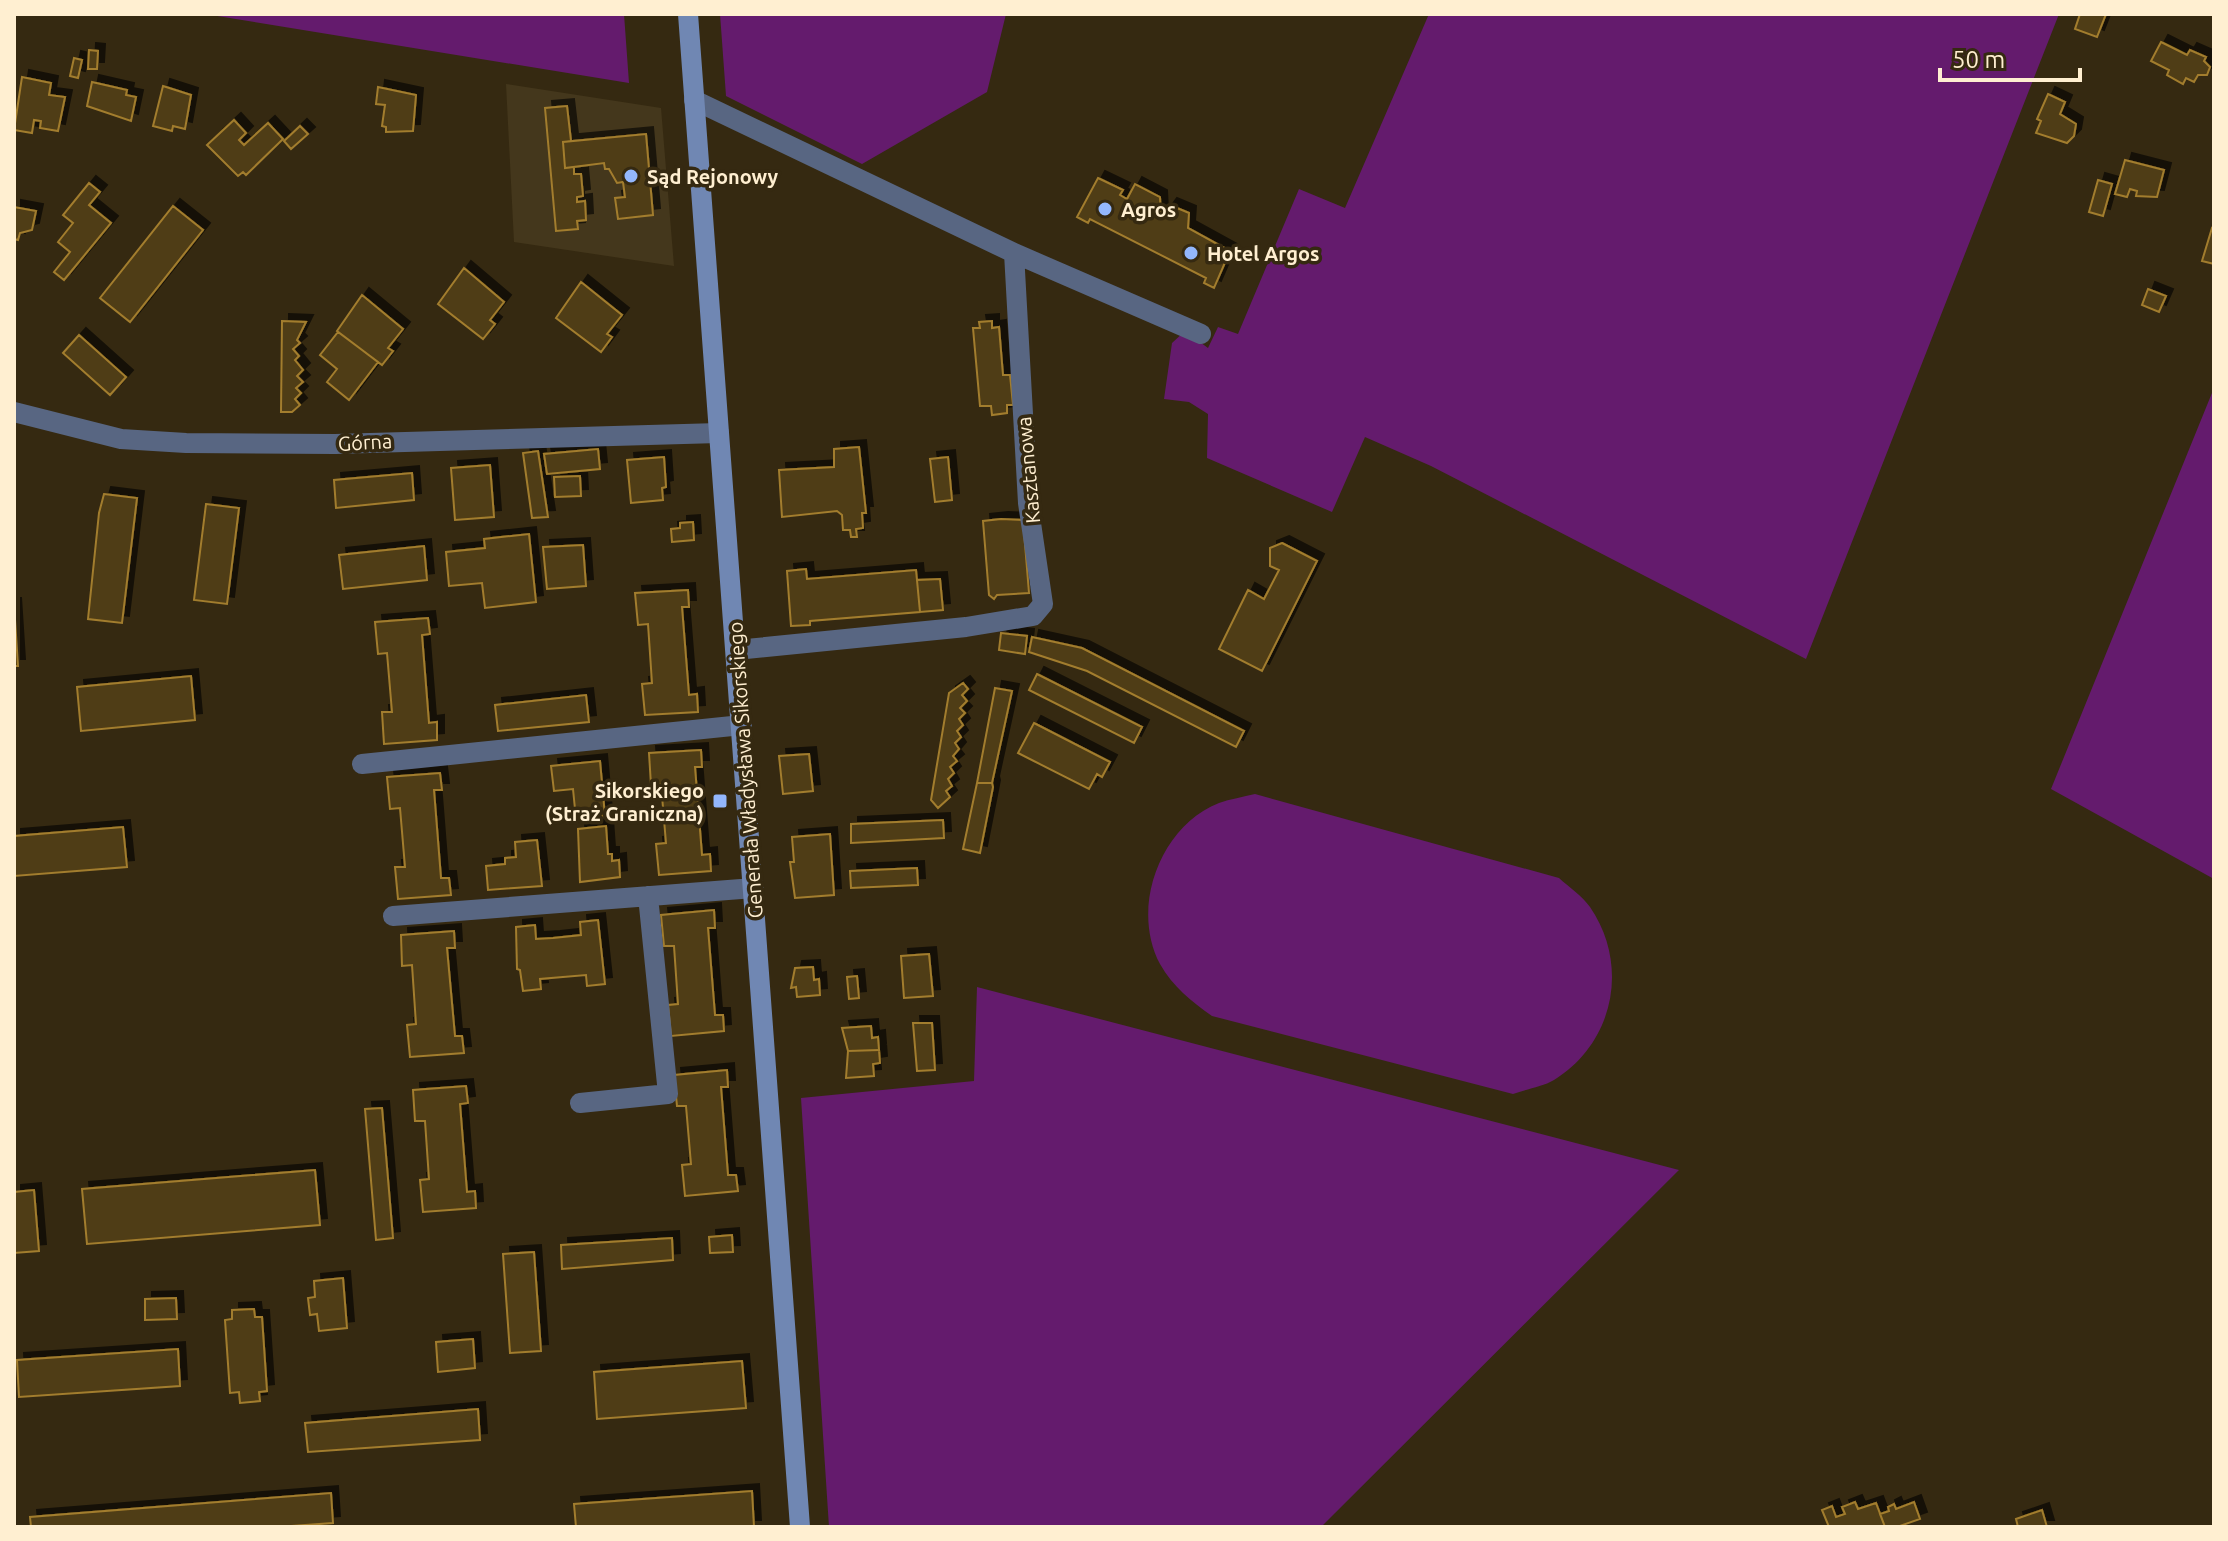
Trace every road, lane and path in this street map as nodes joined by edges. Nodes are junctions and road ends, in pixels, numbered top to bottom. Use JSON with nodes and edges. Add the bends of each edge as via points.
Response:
{"nodes":[{"id":1,"x":688,"y":14,"type":"edge"},
{"id":2,"x":694,"y":100,"type":"junction"},
{"id":3,"x":1014,"y":253,"type":"junction"},
{"id":4,"x":1201,"y":334,"type":"dead end"},
{"id":5,"x":14,"y":412,"type":"edge"},
{"id":6,"x":719,"y":433,"type":"junction"},
{"id":7,"x":736,"y":650,"type":"junction"},
{"id":8,"x":742,"y":725,"type":"junction"},
{"id":9,"x":362,"y":764,"type":"dead end"},
{"id":10,"x":754,"y":888,"type":"junction"},
{"id":11,"x":648,"y":896,"type":"junction"},
{"id":12,"x":393,"y":916,"type":"dead end"},
{"id":13,"x":580,"y":1103,"type":"dead end"},
{"id":14,"x":800,"y":1527,"type":"edge"}],
"edges":[{"from":1,"to":2,"type":"main road","name":"Generała Władysława Sikorskiego"},
{"from":2,"to":3,"type":"street"},
{"from":2,"to":6,"type":"main road","name":"Generała Władysława Sikorskiego"},
{"from":3,"to":4,"type":"street"},
{"from":3,"to":7,"type":"street","name":"Kasztanowa","via":[[1028,503],[1043,604],[1033,616],[966,627]]},
{"from":5,"to":6,"type":"street","name":"Górna","via":[[121,439],[186,443]]},
{"from":6,"to":7,"type":"main road","name":"Generała Władysława Sikorskiego"},
{"from":7,"to":8,"type":"main road","name":"Generała Władysława Sikorskiego"},
{"from":8,"to":9,"type":"street"},
{"from":8,"to":10,"type":"main road","name":"Generała Władysława Sikorskiego"},
{"from":10,"to":11,"type":"street"},
{"from":10,"to":14,"type":"main road","name":"Generała Władysława Sikorskiego"},
{"from":11,"to":12,"type":"street"},
{"from":11,"to":13,"type":"street","via":[[668,1094]]}]}
